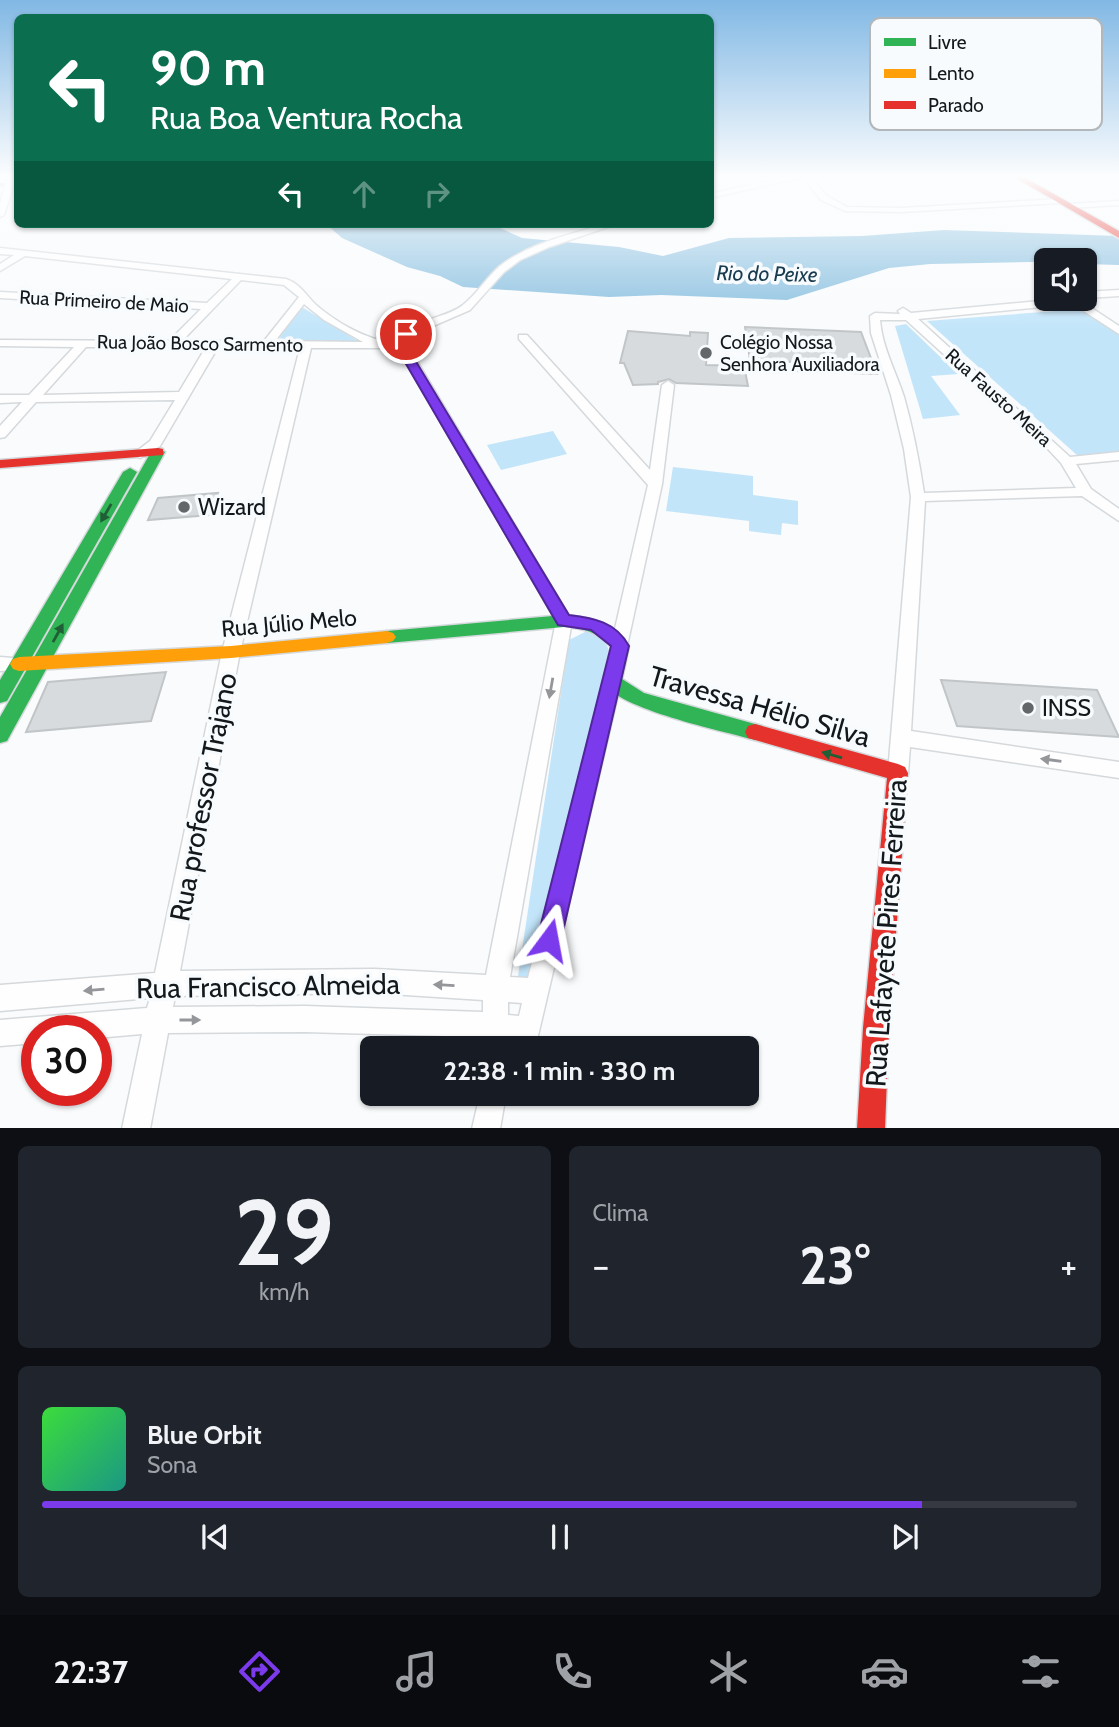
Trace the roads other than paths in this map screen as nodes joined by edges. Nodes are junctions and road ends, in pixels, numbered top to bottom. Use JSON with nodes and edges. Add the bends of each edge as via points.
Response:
{"nodes":[{"id":1,"x":600,"y":228,"type":"edge"},
{"id":2,"x":0,"y":251,"type":"edge"},
{"id":3,"x":23,"y":254,"type":"junction"},
{"id":4,"x":0,"y":268,"type":"edge"},
{"id":5,"x":239,"y":277,"type":"junction"},
{"id":6,"x":1119,"y":293,"type":"edge"},
{"id":7,"x":0,"y":295,"type":"edge"},
{"id":8,"x":1097,"y":296,"type":"edge"},
{"id":9,"x":304,"y":297,"type":"junction"},
{"id":10,"x":1034,"y":299,"type":"edge"},
{"id":11,"x":1034,"y":303,"type":"edge"},
{"id":12,"x":208,"y":306,"type":"junction"},
{"id":13,"x":1097,"y":310,"type":"edge"},
{"id":14,"x":1094,"y":311,"type":"edge"},
{"id":15,"x":906,"y":313,"type":"junction"},
{"id":16,"x":1119,"y":324,"type":"edge"},
{"id":17,"x":1119,"y":331,"type":"edge"},
{"id":18,"x":523,"y":337,"type":"dead end"},
{"id":19,"x":84,"y":342,"type":"junction"},
{"id":20,"x":0,"y":343,"type":"edge"},
{"id":21,"x":173,"y":343,"type":"junction"},
{"id":22,"x":268,"y":343,"type":"junction"},
{"id":23,"x":214,"y":344,"type":"junction"},
{"id":24,"x":306,"y":344,"type":"junction"},
{"id":25,"x":375,"y":344,"type":"junction"},
{"id":26,"x":400,"y":345,"type":"junction"},
{"id":27,"x":668,"y":385,"type":"dead end"},
{"id":28,"x":184,"y":396,"type":"junction"},
{"id":29,"x":0,"y":398,"type":"edge"},
{"id":30,"x":32,"y":398,"type":"junction"},
{"id":31,"x":0,"y":434,"type":"edge"},
{"id":32,"x":149,"y":454,"type":"junction"},
{"id":33,"x":1119,"y":456,"type":"edge"},
{"id":34,"x":1067,"y":461,"type":"junction"},
{"id":35,"x":0,"y":464,"type":"edge"},
{"id":36,"x":0,"y":470,"type":"edge"},
{"id":37,"x":655,"y":484,"type":"junction"},
{"id":38,"x":1085,"y":492,"type":"junction"},
{"id":39,"x":918,"y":497,"type":"junction"},
{"id":40,"x":1119,"y":516,"type":"edge"},
{"id":41,"x":564,"y":621,"type":"junction"},
{"id":42,"x":620,"y":646,"type":"junction"},
{"id":43,"x":231,"y":652,"type":"junction"},
{"id":44,"x":42,"y":663,"type":"junction"},
{"id":45,"x":9,"y":664,"type":"edge"},
{"id":46,"x":612,"y":682,"type":"junction"},
{"id":47,"x":0,"y":696,"type":"edge"},
{"id":48,"x":0,"y":735,"type":"edge"},
{"id":49,"x":902,"y":738,"type":"junction"},
{"id":50,"x":1119,"y":770,"type":"edge"},
{"id":51,"x":898,"y":773,"type":"junction"},
{"id":52,"x":166,"y":984,"type":"junction"},
{"id":53,"x":496,"y":988,"type":"junction"},
{"id":54,"x":536,"y":991,"type":"junction"},
{"id":55,"x":0,"y":998,"type":"edge"},
{"id":56,"x":159,"y":1020,"type":"junction"},
{"id":57,"x":0,"y":1033,"type":"edge"},
{"id":58,"x":484,"y":1036,"type":"edge"},
{"id":59,"x":494,"y":1036,"type":"edge"},
{"id":60,"x":523,"y":1036,"type":"edge"},
{"id":61,"x":491,"y":1106,"type":"edge"},
{"id":62,"x":136,"y":1128,"type":"edge"},
{"id":63,"x":486,"y":1128,"type":"edge"},
{"id":64,"x":872,"y":1128,"type":"edge"}],
"edges":[{"from":1,"to":26,"type":"street","via":[[517,258],[466,308],[401,336]]},
{"from":2,"to":3,"type":"street"},
{"from":3,"to":4,"type":"street"},
{"from":3,"to":5,"type":"street"},
{"from":5,"to":9,"type":"street","via":[[286,282]]},
{"from":5,"to":12,"type":"street"},
{"from":6,"to":8,"type":"street"},
{"from":7,"to":12,"type":"street","name":"Rua Primeiro de Maio"},
{"from":9,"to":22,"type":"street"},
{"from":9,"to":25,"type":"street","via":[[318,311]]},
{"from":10,"to":15,"type":"street"},
{"from":11,"to":15,"type":"street"},
{"from":12,"to":21,"type":"street"},
{"from":13,"to":16,"type":"street"},
{"from":14,"to":17,"type":"street"},
{"from":15,"to":34,"type":"street","name":"Rua Fausto Meira"},
{"from":15,"to":39,"type":"street","name":"Rua Lafayete Pires Ferreira","via":[[880,316],[876,333],[911,449]]},
{"from":18,"to":37,"type":"street"},
{"from":19,"to":20,"type":"street","name":"Rua João Bosco Sarmento"},
{"from":19,"to":21,"type":"street","name":"Rua João Bosco Sarmento"},
{"from":19,"to":30,"type":"street"},
{"from":21,"to":23,"type":"street","name":"Rua João Bosco Sarmento"},
{"from":22,"to":23,"type":"street","name":"Rua João Bosco Sarmento"},
{"from":22,"to":24,"type":"street","name":"Rua João Bosco Sarmento"},
{"from":23,"to":28,"type":"street"},
{"from":24,"to":25,"type":"street","name":"Rua João Bosco Sarmento"},
{"from":24,"to":43,"type":"street","name":"Rua professor Trajano"},
{"from":25,"to":26,"type":"street","name":"Rua João Bosco Sarmento"},
{"from":26,"to":41,"type":"street"},
{"from":27,"to":37,"type":"street"},
{"from":28,"to":30,"type":"street"},
{"from":28,"to":32,"type":"street"},
{"from":29,"to":30,"type":"street"},
{"from":30,"to":31,"type":"street"},
{"from":32,"to":35,"type":"street"},
{"from":32,"to":36,"type":"street"},
{"from":44,"to":32,"type":"street","one_way":true},
{"from":32,"to":45,"type":"street","one_way":true},
{"from":33,"to":34,"type":"street"},
{"from":34,"to":38,"type":"street","name":"Rua Fausto Meira"},
{"from":37,"to":42,"type":"street"},
{"from":38,"to":39,"type":"street"},
{"from":38,"to":40,"type":"street"},
{"from":39,"to":49,"type":"street","name":"Rua Lafayete Pires Ferreira"},
{"from":41,"to":42,"type":"street","name":"Rua Júlio Melo","via":[[595,624]]},
{"from":41,"to":43,"type":"street","name":"Rua Júlio Melo"},
{"from":41,"to":53,"type":"street","one_way":true},
{"from":42,"to":46,"type":"street"},
{"from":43,"to":44,"type":"street","name":"Rua Júlio Melo"},
{"from":43,"to":52,"type":"street","name":"Rua professor Trajano"},
{"from":44,"to":45,"type":"street","name":"Rua Júlio Melo"},
{"from":44,"to":48,"type":"street"},
{"from":45,"to":47,"type":"street"},
{"from":51,"to":46,"type":"street","name":"Travessa Hélio Silva","one_way":true,"via":[[638,699]]},
{"from":46,"to":54,"type":"street"},
{"from":50,"to":49,"type":"street","one_way":true},
{"from":49,"to":51,"type":"street","name":"Rua Lafayete Pires Ferreira"},
{"from":51,"to":64,"type":"street","name":"Rua Lafayete Pires Ferreira"},
{"from":53,"to":52,"type":"street","name":"Rua Francisco Almeida","one_way":true,"via":[[375,981]]},
{"from":52,"to":55,"type":"street","name":"Rua Francisco Almeida","one_way":true},
{"from":52,"to":56,"type":"street","name":"Rua professor Trajano"},
{"from":53,"to":54,"type":"street","name":"Rua Francisco Almeida"},
{"from":53,"to":59,"type":"street"},
{"from":54,"to":60,"type":"street"},
{"from":56,"to":57,"type":"street","name":"Rua Francisco Almeida"},
{"from":56,"to":58,"type":"street","name":"Rua Francisco Almeida","one_way":true,"via":[[319,1020]]},
{"from":56,"to":62,"type":"street","name":"Rua professor Trajano"},
{"from":61,"to":63,"type":"street"}]}
